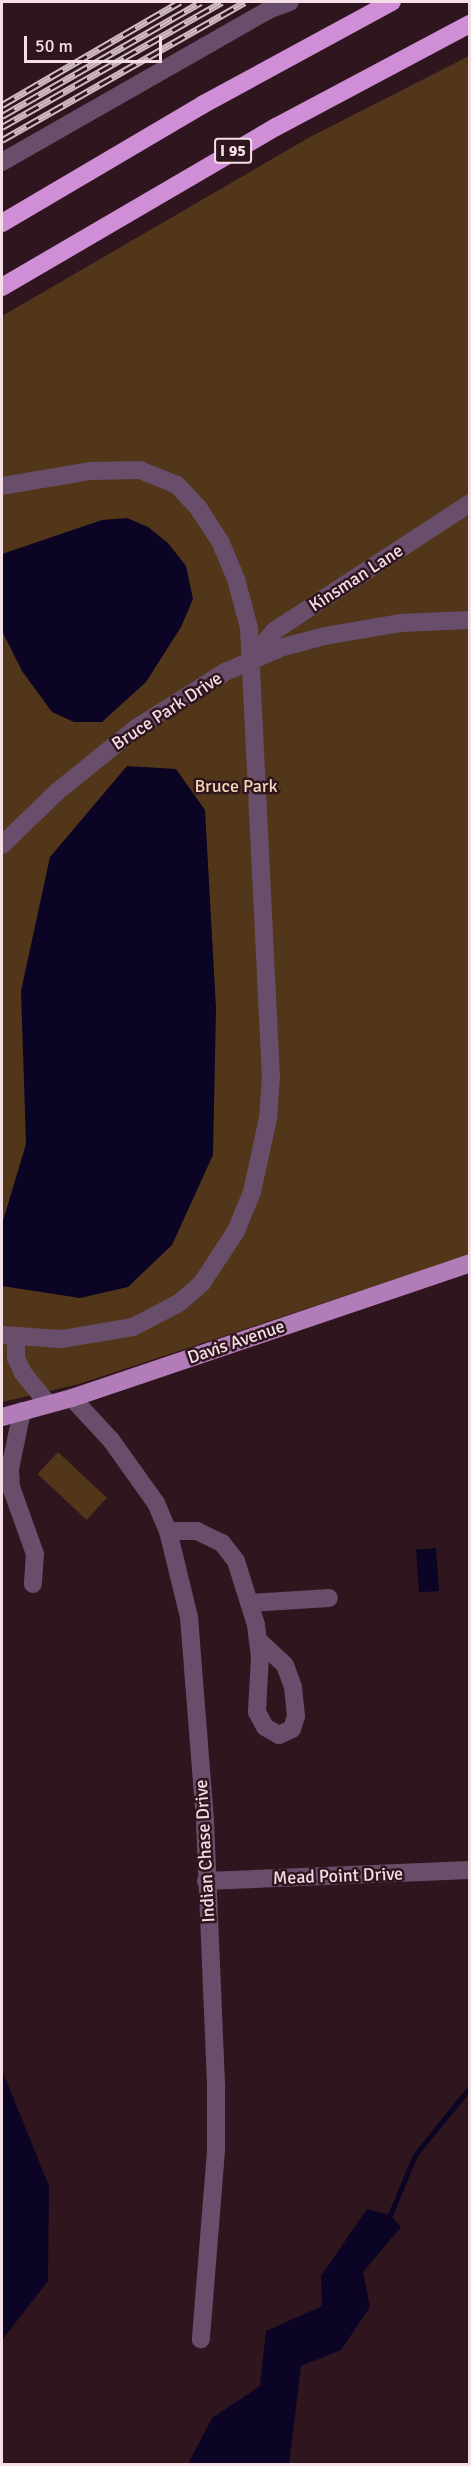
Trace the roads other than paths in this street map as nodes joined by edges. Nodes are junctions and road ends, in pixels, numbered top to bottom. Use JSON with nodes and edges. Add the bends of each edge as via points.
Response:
{"nodes":[{"id":1,"x":290,"y":2,"type":"edge"},
{"id":2,"x":392,"y":2,"type":"edge"},
{"id":3,"x":470,"y":24,"type":"edge"},
{"id":4,"x":2,"y":162,"type":"edge"},
{"id":5,"x":2,"y":223,"type":"edge"},
{"id":6,"x":2,"y":287,"type":"edge"},
{"id":7,"x":2,"y":486,"type":"edge"},
{"id":8,"x":470,"y":503,"type":"edge"},
{"id":9,"x":470,"y":620,"type":"edge"},
{"id":10,"x":250,"y":661,"type":"junction"},
{"id":11,"x":2,"y":845,"type":"edge"},
{"id":12,"x":470,"y":1263,"type":"edge"},
{"id":13,"x":9,"y":1336,"type":"edge"},
{"id":14,"x":72,"y":1398,"type":"junction"},
{"id":15,"x":47,"y":1404,"type":"junction"},
{"id":16,"x":22,"y":1411,"type":"junction"},
{"id":17,"x":2,"y":1417,"type":"edge"},
{"id":18,"x":168,"y":1531,"type":"junction"},
{"id":19,"x":33,"y":1584,"type":"dead end"},
{"id":20,"x":329,"y":1598,"type":"dead end"},
{"id":21,"x":251,"y":1603,"type":"junction"},
{"id":22,"x":258,"y":1640,"type":"dead end"},
{"id":23,"x":470,"y":1870,"type":"edge"},
{"id":24,"x":206,"y":1881,"type":"junction"},
{"id":25,"x":201,"y":2339,"type":"dead end"}],
"edges":[{"from":1,"to":4,"type":"street","via":[[267,10]]},
{"from":2,"to":5,"type":"highway","via":[[212,99]]},
{"from":3,"to":6,"type":"highway","number":"I 95","via":[[276,127]]},
{"from":7,"to":10,"type":"street","via":[[92,471],[140,470],[177,485],[220,541],[236,579],[249,628]]},
{"from":8,"to":10,"type":"street","name":"Kinsman Lane","via":[[274,631]]},
{"from":9,"to":10,"type":"street","name":"Bruce Park Drive","via":[[368,627],[283,646]]},
{"from":10,"to":11,"type":"street","name":"Bruce Park Drive","via":[[186,694],[136,728],[58,791]]},
{"from":10,"to":13,"type":"street","via":[[271,1077],[266,1137],[252,1192],[236,1231],[202,1283],[157,1317],[133,1327],[61,1339]]},
{"from":12,"to":14,"type":"main road","name":"Davis Avenue"},
{"from":13,"to":15,"type":"street","via":[[23,1374]]},
{"from":14,"to":15,"type":"main road","name":"Davis Avenue"},
{"from":14,"to":18,"type":"street","name":"Indian Chase Drive","via":[[144,1483]]},
{"from":15,"to":16,"type":"main road","name":"Davis Avenue"},
{"from":16,"to":17,"type":"main road","name":"Davis Avenue"},
{"from":16,"to":19,"type":"street","via":[[10,1487],[35,1554]]},
{"from":18,"to":21,"type":"street","via":[[197,1531],[222,1543],[236,1561]]},
{"from":18,"to":24,"type":"street","name":"Indian Chase Drive","via":[[190,1628]]},
{"from":20,"to":21,"type":"street"},
{"from":21,"to":22,"type":"street"},
{"from":23,"to":24,"type":"street","name":"Mead Point Drive"},
{"from":24,"to":25,"type":"street","name":"Indian Chase Drive","via":[[216,2151]]}]}
